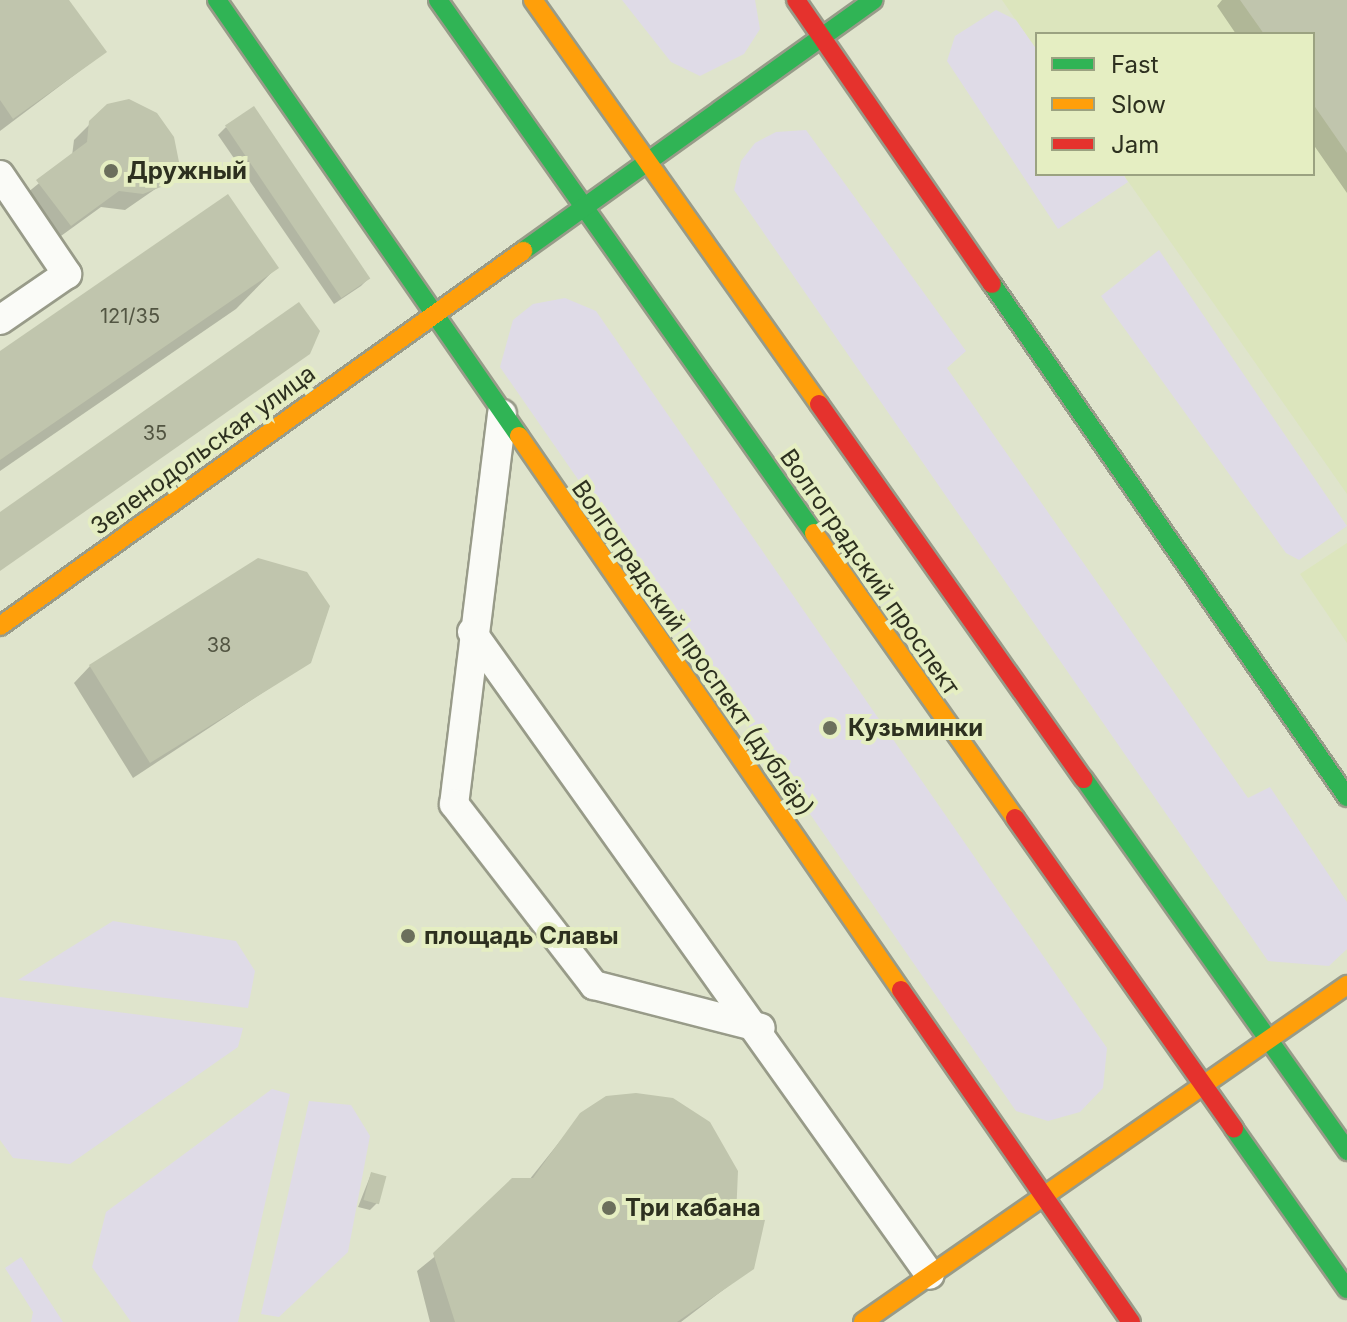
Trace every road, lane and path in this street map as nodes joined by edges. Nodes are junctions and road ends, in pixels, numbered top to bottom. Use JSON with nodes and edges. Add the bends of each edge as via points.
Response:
{"nodes":[{"id":1,"x":217,"y":0,"type":"edge"},
{"id":2,"x":438,"y":0,"type":"edge"},
{"id":3,"x":533,"y":0,"type":"edge"},
{"id":4,"x":796,"y":0,"type":"edge"},
{"id":5,"x":873,"y":0,"type":"edge"},
{"id":6,"x":821,"y":37,"type":"junction"},
{"id":7,"x":644,"y":161,"type":"junction"},
{"id":8,"x":0,"y":175,"type":"edge"},
{"id":9,"x":581,"y":205,"type":"junction"},
{"id":10,"x":432,"y":312,"type":"junction"},
{"id":11,"x":0,"y":320,"type":"edge"},
{"id":12,"x":502,"y":414,"type":"junction"},
{"id":13,"x":0,"y":626,"type":"edge"},
{"id":14,"x":472,"y":632,"type":"junction"},
{"id":15,"x":1347,"y":797,"type":"edge"},
{"id":16,"x":1347,"y":985,"type":"edge"},
{"id":17,"x":761,"y":1028,"type":"junction"},
{"id":18,"x":1269,"y":1038,"type":"junction"},
{"id":19,"x":1204,"y":1084,"type":"junction"},
{"id":20,"x":1347,"y":1151,"type":"edge"},
{"id":21,"x":1044,"y":1196,"type":"junction"},
{"id":22,"x":930,"y":1275,"type":"junction"},
{"id":23,"x":1347,"y":1289,"type":"edge"},
{"id":24,"x":863,"y":1322,"type":"edge"},
{"id":25,"x":1131,"y":1322,"type":"edge"}],
"edges":[{"from":1,"to":10,"type":"street","name":"Волгоградский проспект (дублёр)"},
{"from":2,"to":9,"type":"street","name":"Волгоградский проспект"},
{"from":3,"to":7,"type":"street"},
{"from":4,"to":6,"type":"street"},
{"from":5,"to":6,"type":"street"},
{"from":6,"to":7,"type":"street","name":"Зеленодольская улица"},
{"from":6,"to":15,"type":"street"},
{"from":7,"to":9,"type":"street","name":"Зеленодольская улица"},
{"from":7,"to":18,"type":"street"},
{"from":8,"to":11,"type":"lane","via":[[67,274]]},
{"from":9,"to":10,"type":"street","name":"Зеленодольская улица"},
{"from":9,"to":19,"type":"street","name":"Волгоградский проспект"},
{"from":10,"to":12,"type":"street","name":"Волгоградский проспект (дублёр)"},
{"from":10,"to":13,"type":"street","name":"Зеленодольская улица"},
{"from":12,"to":14,"type":"lane"},
{"from":12,"to":21,"type":"street","name":"Волгоградский проспект (дублёр)"},
{"from":14,"to":17,"type":"lane"},
{"from":14,"to":17,"type":"lane","via":[[454,804],[594,985]]},
{"from":16,"to":18,"type":"street"},
{"from":17,"to":22,"type":"lane"},
{"from":18,"to":19,"type":"street"},
{"from":18,"to":20,"type":"street"},
{"from":19,"to":21,"type":"street"},
{"from":19,"to":23,"type":"street","name":"Волгоградский проспект"},
{"from":21,"to":22,"type":"street"},
{"from":21,"to":25,"type":"street","name":"Волгоградский проспект (дублёр)"},
{"from":22,"to":24,"type":"street"}]}
